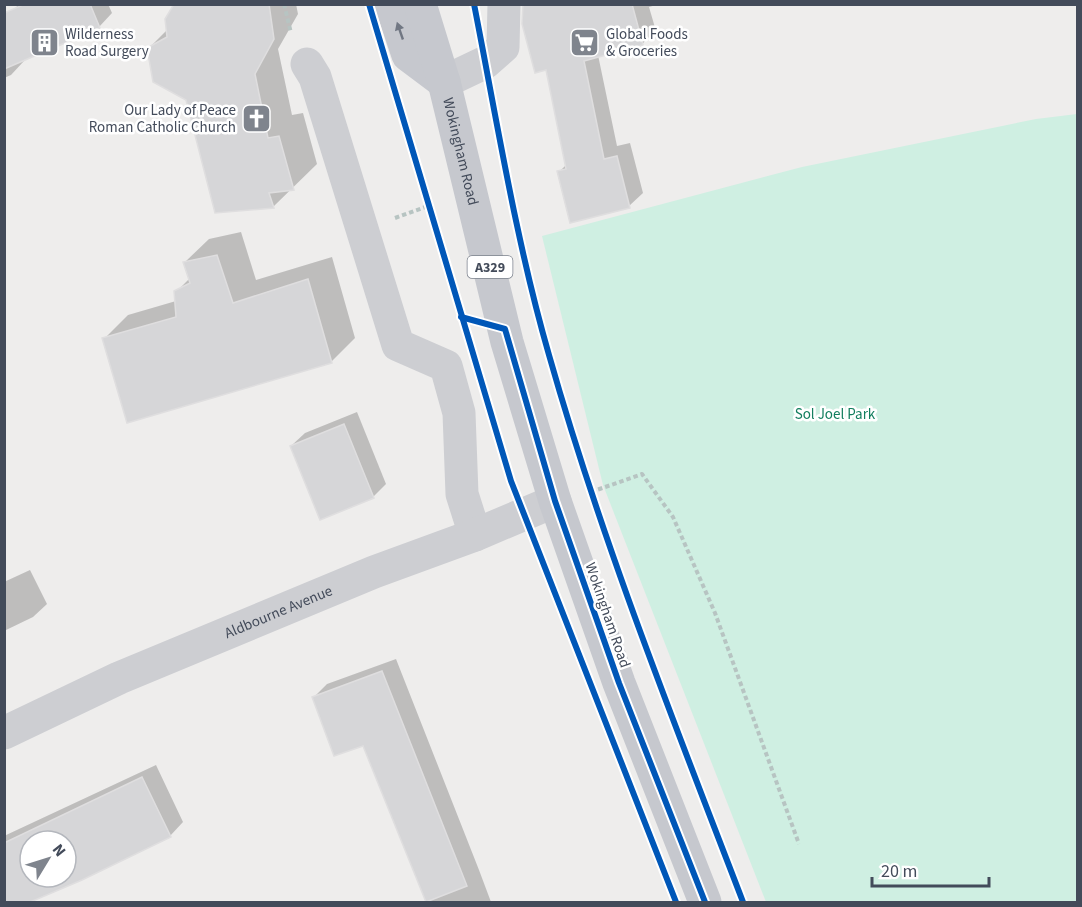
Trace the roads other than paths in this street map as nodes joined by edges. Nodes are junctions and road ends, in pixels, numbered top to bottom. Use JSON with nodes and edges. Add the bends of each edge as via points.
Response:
{"nodes":[{"id":1,"x":391,"y":4,"type":"edge"},
{"id":2,"x":420,"y":4,"type":"edge"},
{"id":3,"x":444,"y":4,"type":"edge"},
{"id":4,"x":504,"y":4,"type":"edge"},
{"id":5,"x":307,"y":64,"type":"dead end"},
{"id":6,"x":444,"y":82,"type":"junction"},
{"id":7,"x":555,"y":501,"type":"junction"},
{"id":8,"x":475,"y":535,"type":"junction"},
{"id":9,"x":4,"y":733,"type":"edge"},
{"id":10,"x":705,"y":903,"type":"edge"}],
"edges":[{"from":6,"to":1,"type":"main road","one_way":true,"via":[[408,55]]},
{"from":2,"to":6,"type":"main road","name":"Wokingham Road","number":"A329"},
{"from":3,"to":6,"type":"main road","name":"Wokingham Road","number":"A329"},
{"from":4,"to":6,"type":"street","via":[[503,47],[486,62]]},
{"from":5,"to":8,"type":"street","via":[[315,77],[398,345],[446,366],[459,413],[462,494]]},
{"from":6,"to":7,"type":"main road","name":"Wokingham Road","number":"A329","via":[[507,342]]},
{"from":7,"to":8,"type":"street","name":"Aldbourne Avenue"},
{"from":7,"to":10,"type":"main road","name":"Wokingham Road","number":"A329","via":[[619,683]]},
{"from":8,"to":9,"type":"street","name":"Aldbourne Avenue","via":[[119,678]]}]}
